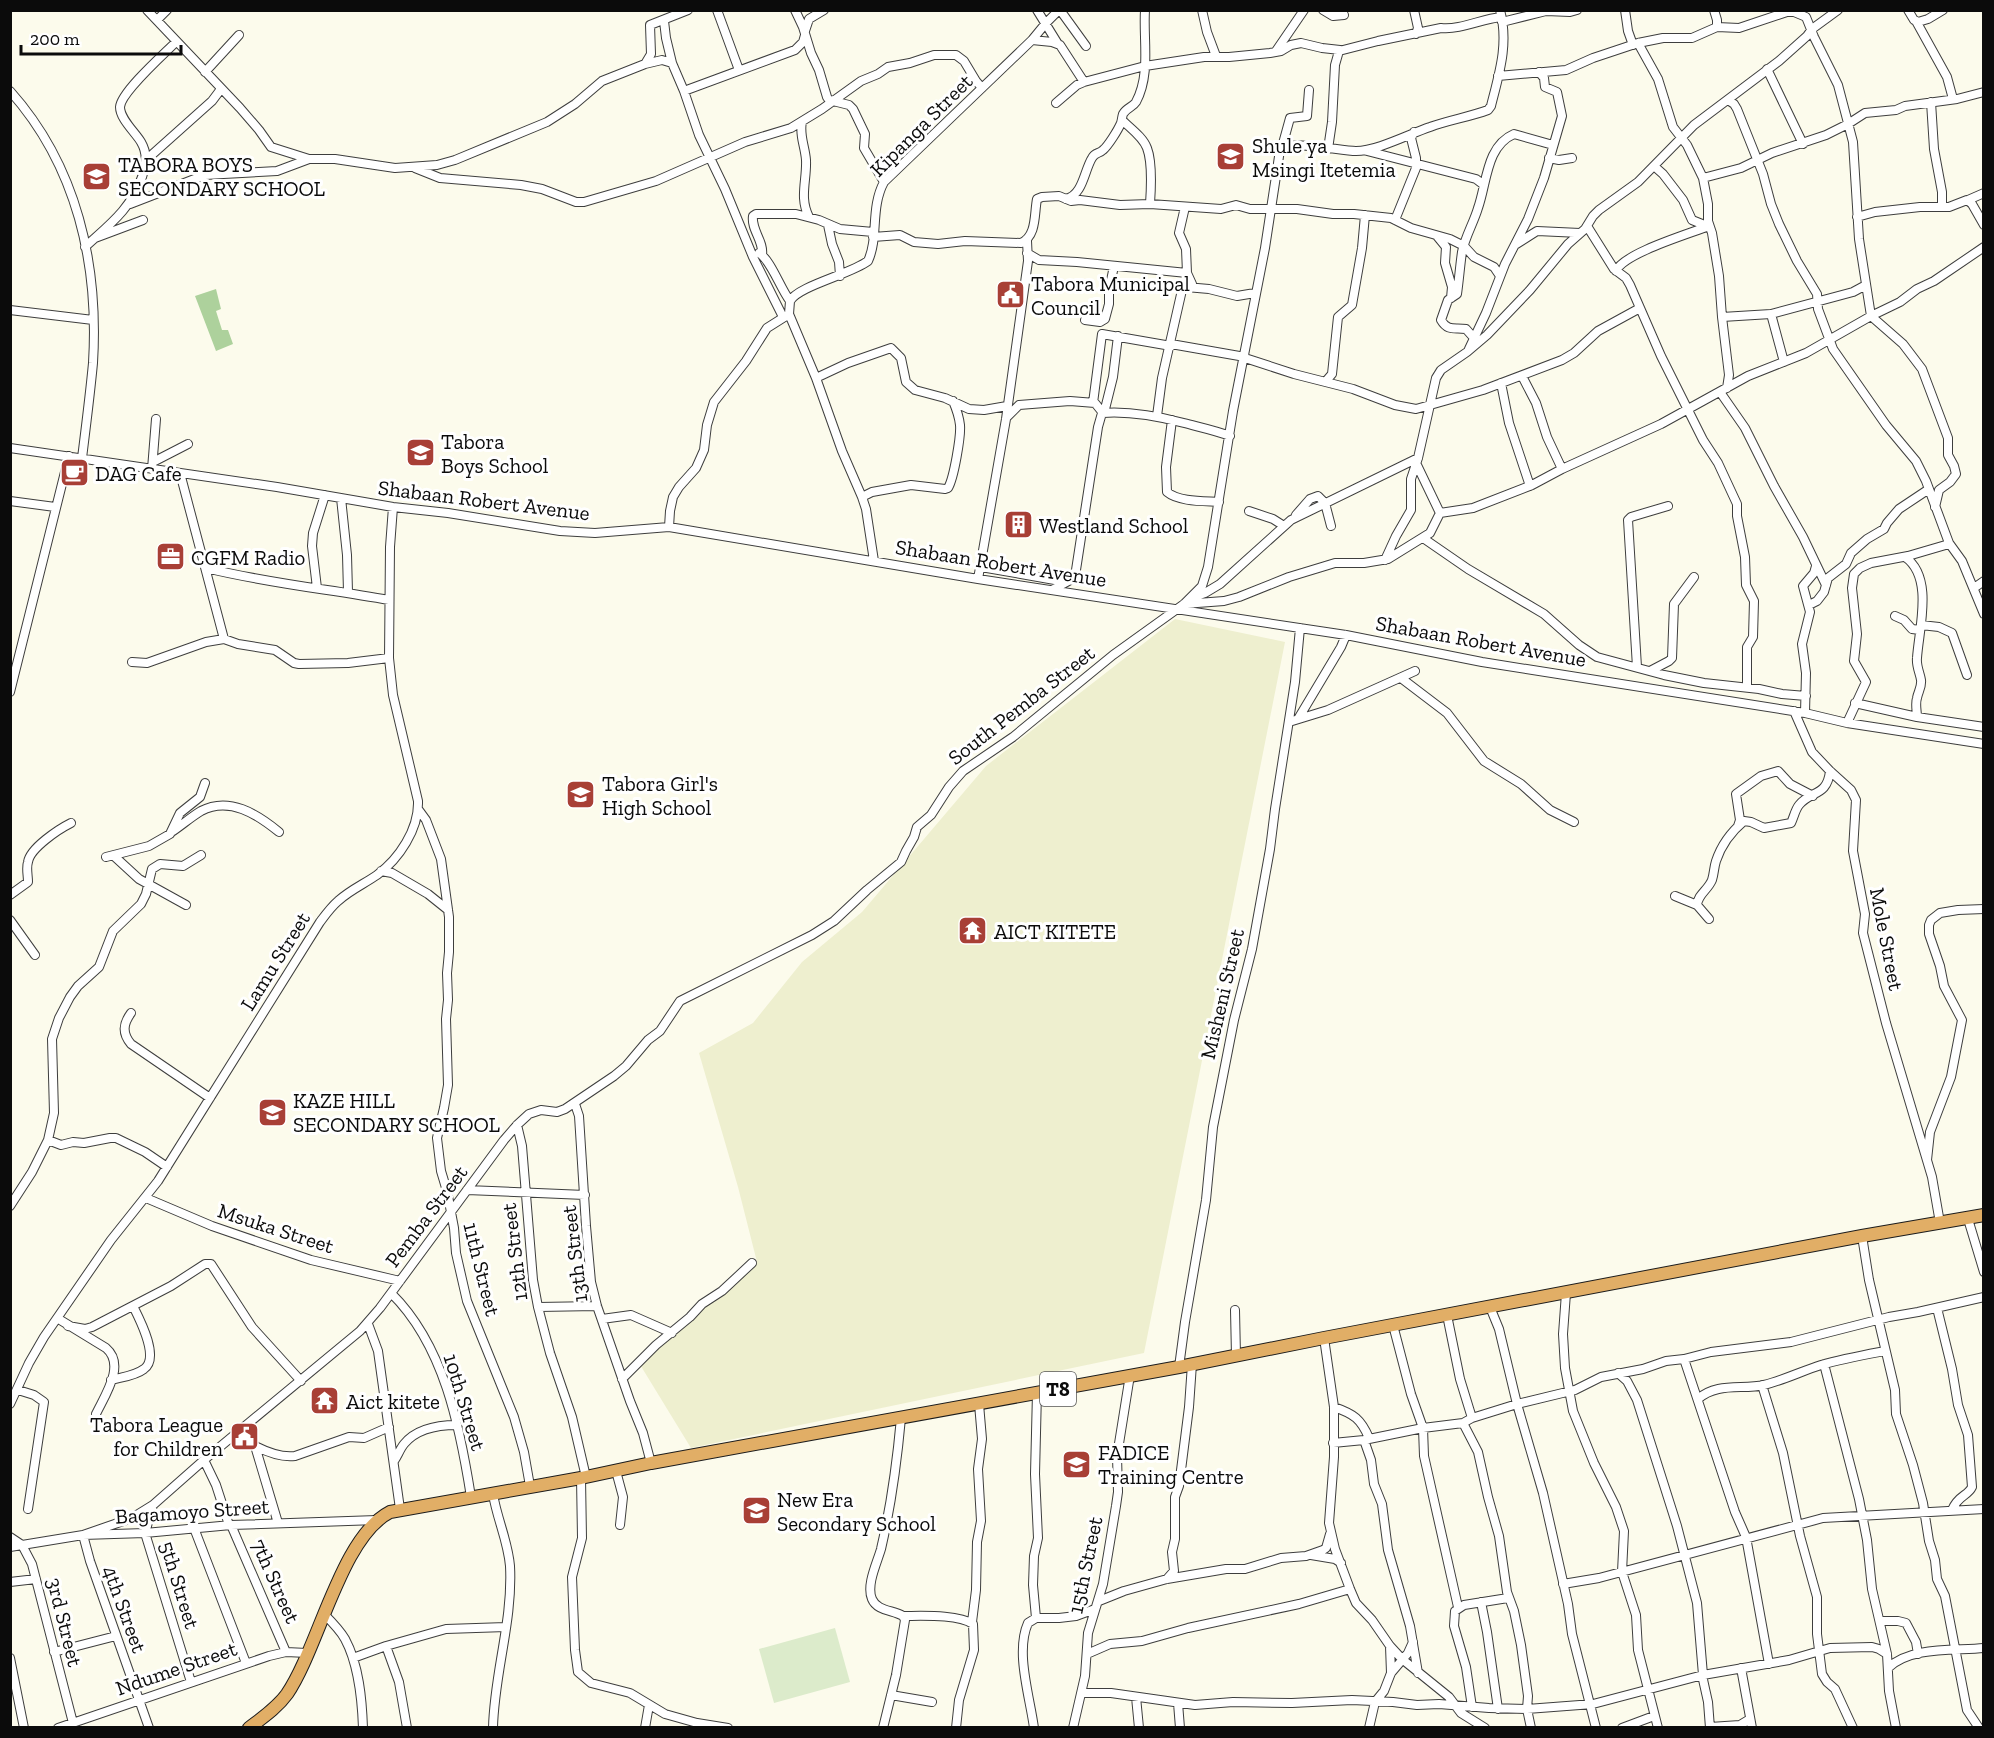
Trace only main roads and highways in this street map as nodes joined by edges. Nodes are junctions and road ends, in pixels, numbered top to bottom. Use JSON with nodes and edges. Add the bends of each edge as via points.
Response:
{"nodes":[{"id":1,"x":1983,"y":1215,"type":"edge"},
{"id":2,"x":249,"y":1728,"type":"edge"}],
"edges":[{"from":1,"to":2,"type":"highway","number":"T8","via":[[400,1509],[377,1520],[366,1532],[286,1695]]}]}
